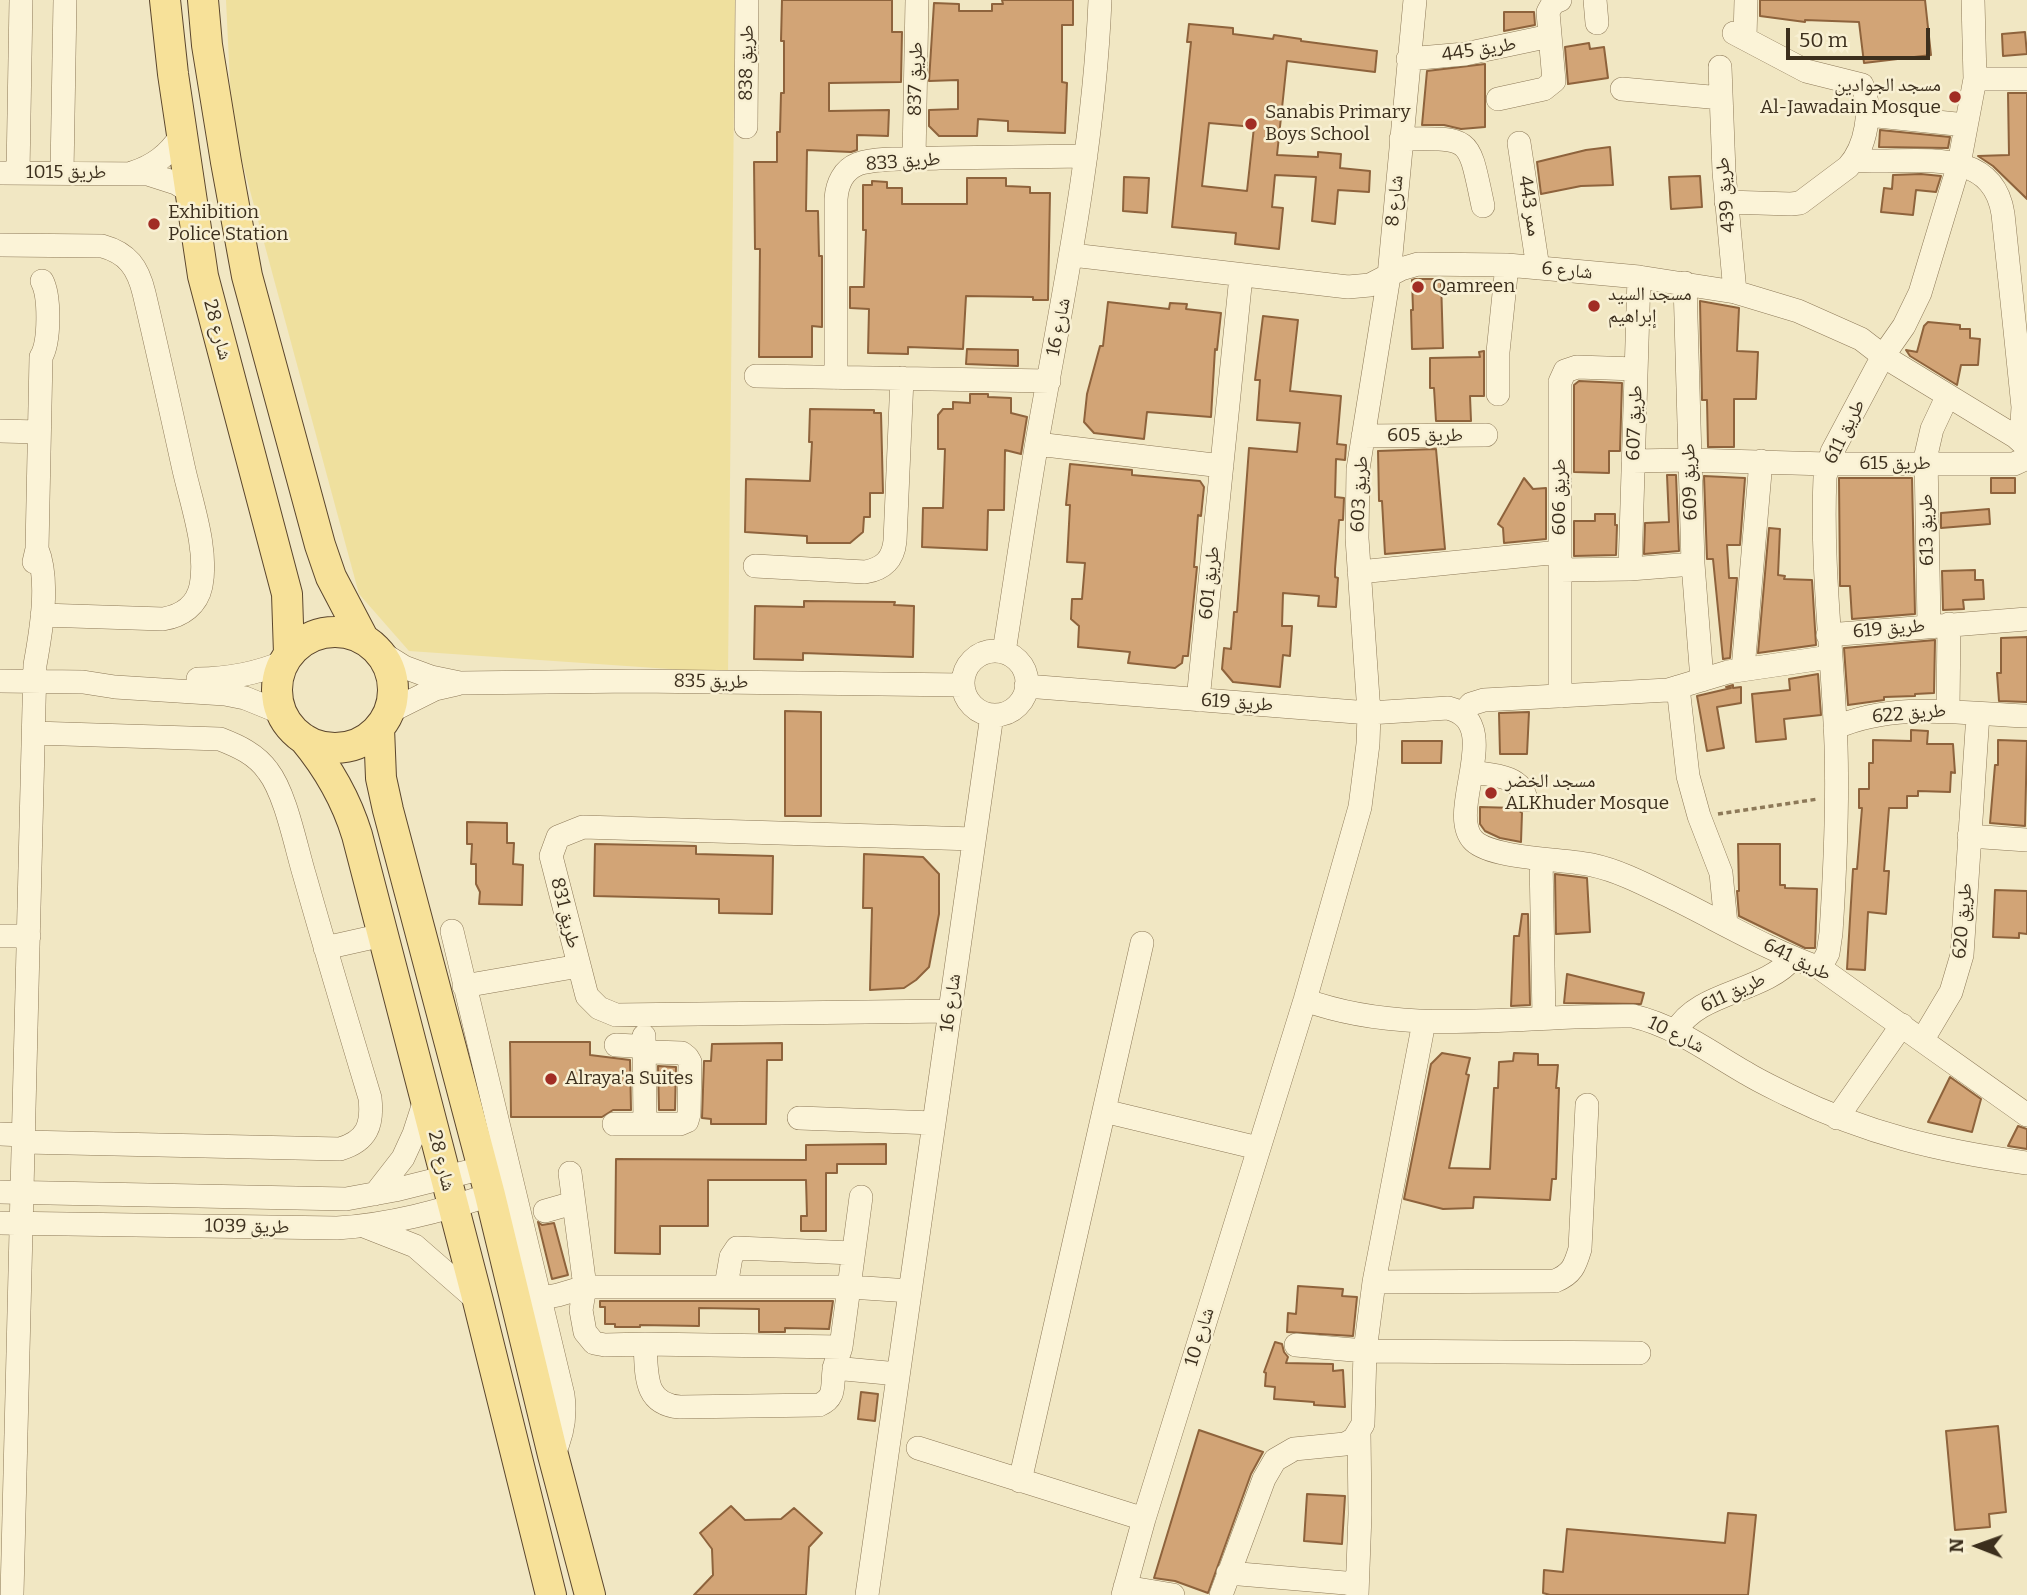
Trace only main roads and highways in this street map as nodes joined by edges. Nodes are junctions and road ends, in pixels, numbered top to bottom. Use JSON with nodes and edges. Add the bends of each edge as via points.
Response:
{"nodes":[{"id":1,"x":165,"y":0,"type":"edge"},
{"id":2,"x":203,"y":0,"type":"edge"},
{"id":3,"x":371,"y":645,"type":"junction"},
{"id":4,"x":286,"y":658,"type":"junction"},
{"id":5,"x":384,"y":720,"type":"junction"},
{"id":6,"x":304,"y":739,"type":"junction"},
{"id":7,"x":591,"y":1592,"type":"edge"},
{"id":8,"x":551,"y":1595,"type":"edge"}],
"edges":[{"from":1,"to":4,"type":"main road","name":"شارع 28","via":[[203,276],[287,594]]},
{"from":2,"to":3,"type":"main road","via":[[247,276],[331,578]]},
{"from":3,"to":4,"type":"main road","via":[[343,632],[323,632],[304,640]]},
{"from":3,"to":5,"type":"main road","via":[[390,670],[393,691]]},
{"from":4,"to":6,"type":"main road","via":[[277,687],[282,713]]},
{"from":5,"to":6,"type":"main road","via":[[367,739],[344,747],[319,746]]},
{"from":5,"to":7,"type":"main road","name":"شارع 28","via":[[380,769],[384,794],[486,1182],[528,1300],[553,1455]]},
{"from":6,"to":8,"type":"main road","name":"شارع 28","via":[[331,774],[351,814]]}]}
